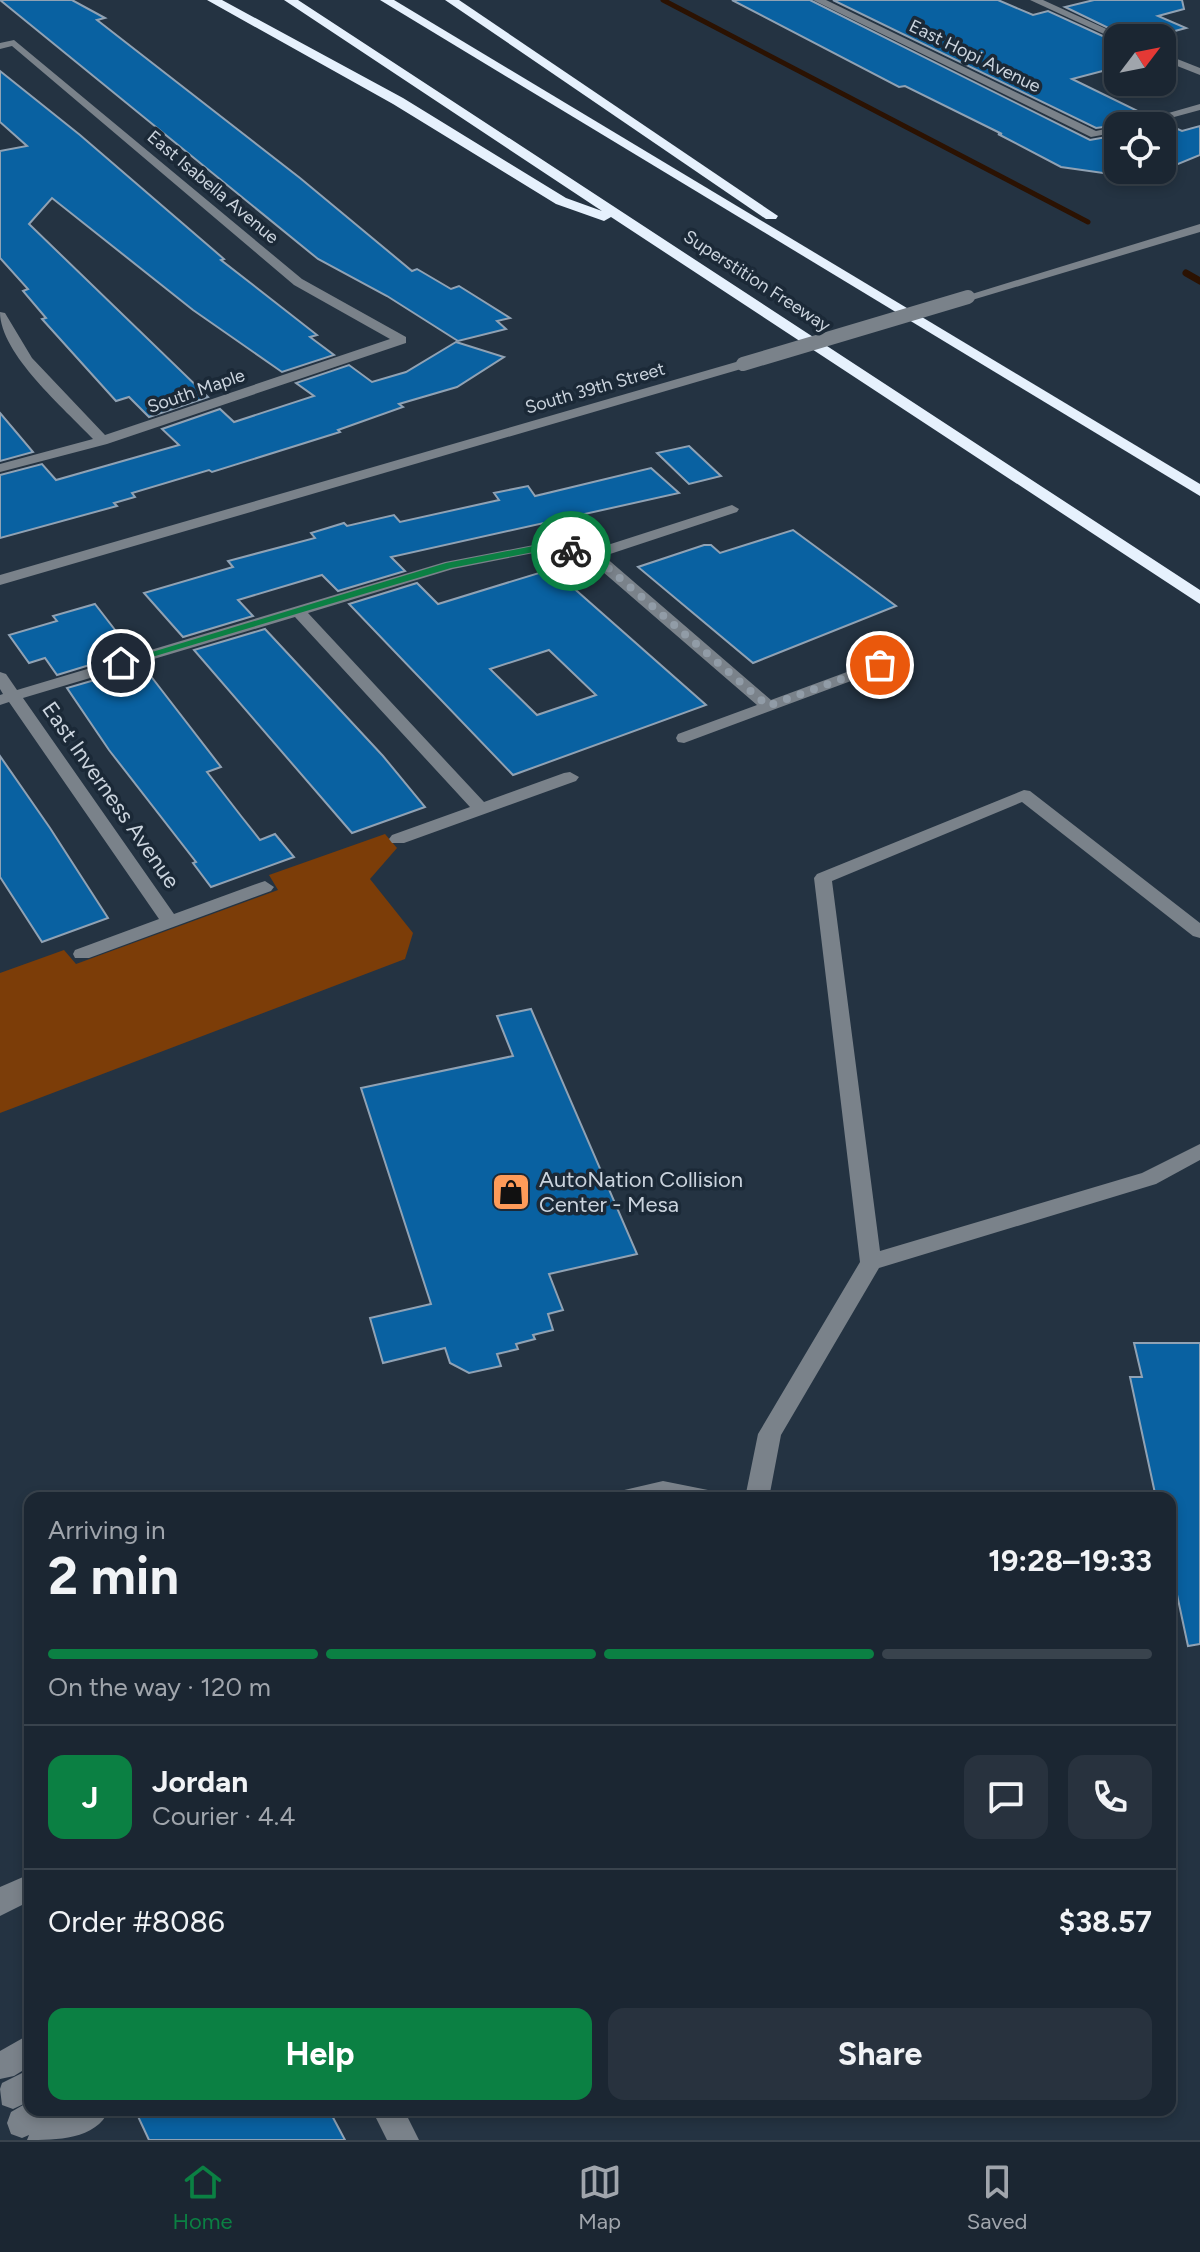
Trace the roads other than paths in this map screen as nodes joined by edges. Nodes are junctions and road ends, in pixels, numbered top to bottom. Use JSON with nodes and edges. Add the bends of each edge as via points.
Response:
{"nodes":[{"id":1,"x":213,"y":0,"type":"edge"},
{"id":2,"x":290,"y":0,"type":"edge"},
{"id":3,"x":386,"y":0,"type":"edge"},
{"id":4,"x":451,"y":0,"type":"edge"},
{"id":5,"x":818,"y":0,"type":"edge"},
{"id":6,"x":1035,"y":0,"type":"edge"},
{"id":7,"x":1104,"y":30,"type":"edge"},
{"id":8,"x":0,"y":46,"type":"edge"},
{"id":9,"x":1176,"y":62,"type":"edge"},
{"id":10,"x":1200,"y":72,"type":"edge"},
{"id":11,"x":1200,"y":107,"type":"edge"},
{"id":12,"x":1176,"y":113,"type":"edge"},
{"id":13,"x":1104,"y":133,"type":"edge"},
{"id":14,"x":1200,"y":228,"type":"edge"},
{"id":15,"x":647,"y":233,"type":"junction"},
{"id":16,"x":0,"y":316,"type":"edge"},
{"id":17,"x":940,"y":335,"type":"junction"},
{"id":18,"x":401,"y":340,"type":"joint"},
{"id":19,"x":102,"y":441,"type":"junction"},
{"id":20,"x":0,"y":468,"type":"edge"},
{"id":21,"x":1200,"y":491,"type":"edge"},
{"id":22,"x":732,"y":509,"type":"dead end"},
{"id":23,"x":593,"y":555,"type":"junction"},
{"id":24,"x":0,"y":580,"type":"edge"},
{"id":25,"x":1200,"y":598,"type":"edge"},
{"id":26,"x":297,"y":610,"type":"junction"},
{"id":27,"x":880,"y":665,"type":"dead end"},
{"id":28,"x":0,"y":677,"type":"edge"},
{"id":29,"x":7,"y":698,"type":"edge"},
{"id":30,"x":768,"y":706,"type":"junction"},
{"id":31,"x":684,"y":738,"type":"dead end"},
{"id":32,"x":570,"y":777,"type":"dead end"},
{"id":33,"x":481,"y":809,"type":"junction"},
{"id":34,"x":398,"y":839,"type":"dead end"},
{"id":35,"x":265,"y":887,"type":"dead end"},
{"id":36,"x":170,"y":921,"type":"junction"},
{"id":37,"x":1200,"y":932,"type":"edge"},
{"id":38,"x":82,"y":954,"type":"dead end"},
{"id":39,"x":1200,"y":1151,"type":"edge"},
{"id":40,"x":871,"y":1262,"type":"junction"},
{"id":41,"x":758,"y":1492,"type":"edge"},
{"id":42,"x":24,"y":1890,"type":"edge"},
{"id":43,"x":0,"y":1902,"type":"edge"},
{"id":44,"x":24,"y":2062,"type":"edge"},
{"id":45,"x":15,"y":2081,"type":"edge"},
{"id":46,"x":69,"y":2116,"type":"edge"},
{"id":47,"x":390,"y":2116,"type":"edge"},
{"id":48,"x":36,"y":2124,"type":"edge"},
{"id":49,"x":404,"y":2140,"type":"edge"}],
"edges":[{"from":1,"to":15,"type":"highway","via":[[398,101],[561,201]]},
{"from":2,"to":15,"type":"highway","name":"Superstition Freeway"},
{"from":3,"to":17,"type":"highway"},
{"from":4,"to":17,"type":"highway"},
{"from":5,"to":13,"type":"street","name":"East Hopi Avenue","via":[[1095,135]]},
{"from":6,"to":7,"type":"street"},
{"from":8,"to":18,"type":"street","name":"East Isabella Avenue","via":[[14,43],[298,282]]},
{"from":9,"to":10,"type":"street"},
{"from":11,"to":12,"type":"street"},
{"from":14,"to":24,"type":"street","name":"South 39th Street","bridge":true},
{"from":15,"to":25,"type":"highway","name":"Superstition Freeway"},
{"from":16,"to":19,"type":"street","via":[[27,360]]},
{"from":17,"to":21,"type":"highway"},
{"from":18,"to":19,"type":"street","name":"South Maple"},
{"from":19,"to":20,"type":"street","name":"South Maple"},
{"from":22,"to":23,"type":"street","name":"East Inverness Avenue"},
{"from":23,"to":26,"type":"street","name":"East Inverness Avenue","via":[[544,547],[450,565]]},
{"from":23,"to":30,"type":"street"},
{"from":26,"to":29,"type":"street","name":"East Inverness Avenue"},
{"from":26,"to":33,"type":"street"},
{"from":27,"to":30,"type":"street"},
{"from":28,"to":29,"type":"street","name":"East Inverness Avenue"},
{"from":29,"to":36,"type":"street","name":"East Inverness Avenue"},
{"from":30,"to":31,"type":"street"},
{"from":32,"to":33,"type":"street"},
{"from":33,"to":34,"type":"street"},
{"from":35,"to":36,"type":"street","name":"East Inverness Avenue"},
{"from":36,"to":38,"type":"street","name":"East Inverness Avenue"},
{"from":37,"to":40,"type":"street","via":[[1024,795],[823,878]]},
{"from":39,"to":40,"type":"street","via":[[1149,1179]]},
{"from":40,"to":41,"type":"street","via":[[770,1434]]},
{"from":42,"to":43,"type":"street"},
{"from":44,"to":45,"type":"street"},
{"from":46,"to":48,"type":"street"},
{"from":47,"to":49,"type":"street"}]}
